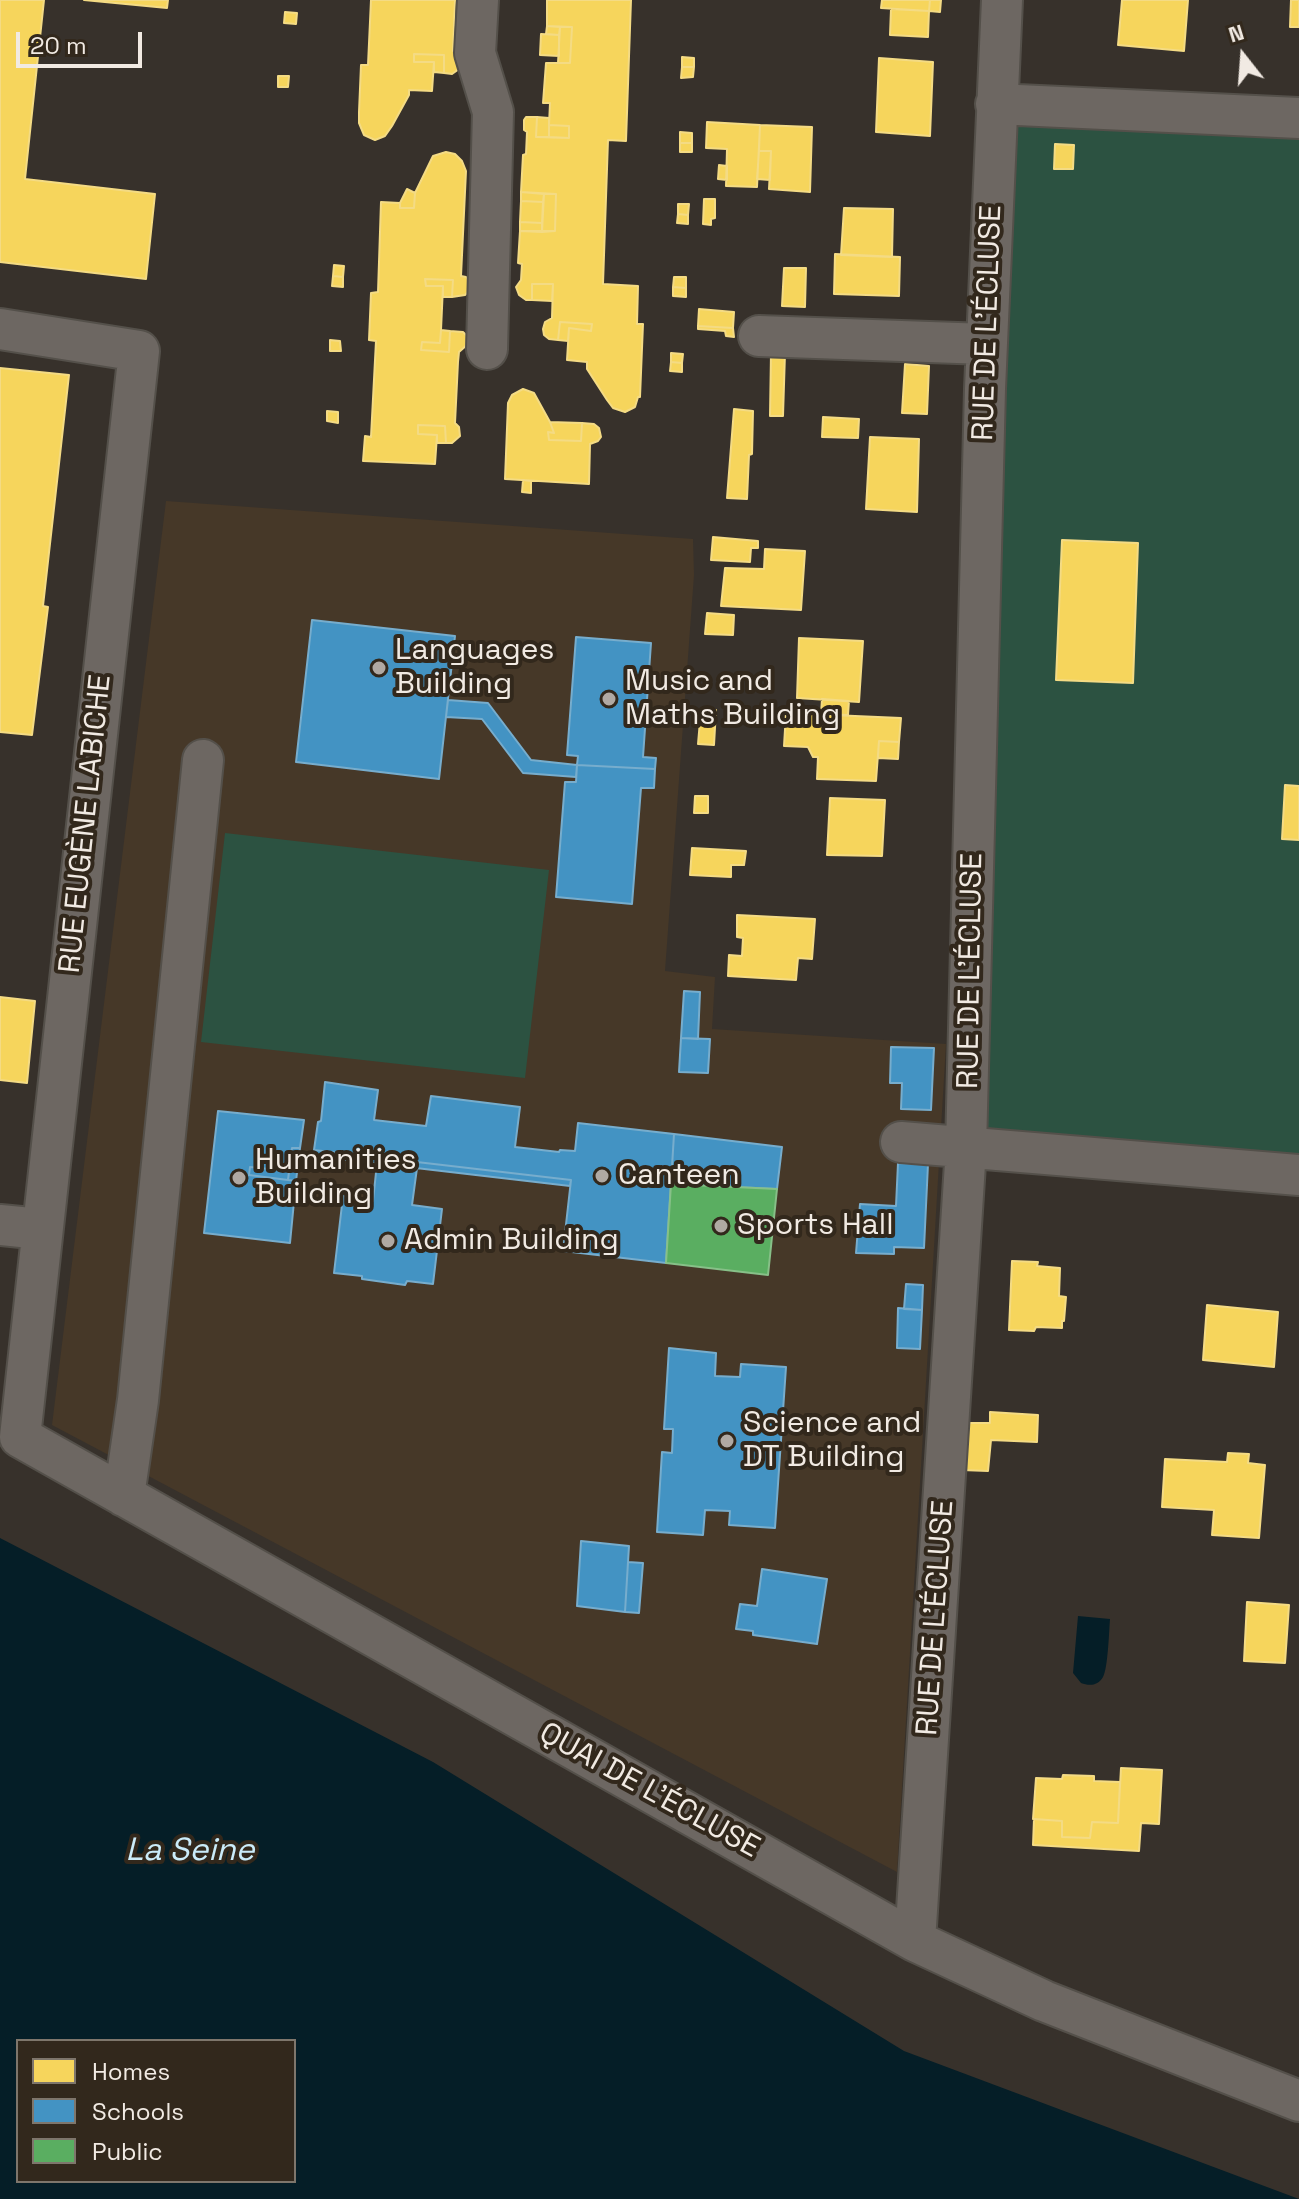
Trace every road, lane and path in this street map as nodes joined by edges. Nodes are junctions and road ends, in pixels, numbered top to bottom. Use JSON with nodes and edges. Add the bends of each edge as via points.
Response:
{"nodes":[{"id":1,"x":478,"y":0,"type":"edge"},
{"id":2,"x":1002,"y":0,"type":"edge"},
{"id":3,"x":996,"y":104,"type":"junction"},
{"id":4,"x":1299,"y":118,"type":"edge"},
{"id":5,"x":0,"y":329,"type":"edge"},
{"id":6,"x":759,"y":336,"type":"dead end"},
{"id":7,"x":986,"y":344,"type":"junction"},
{"id":8,"x":487,"y":349,"type":"dead end"},
{"id":9,"x":203,"y":760,"type":"dead end"},
{"id":10,"x":901,"y":1142,"type":"dead end"},
{"id":11,"x":966,"y":1148,"type":"junction"},
{"id":12,"x":1299,"y":1175,"type":"edge"},
{"id":13,"x":0,"y":1225,"type":"edge"},
{"id":14,"x":41,"y":1229,"type":"junction"},
{"id":15,"x":20,"y":1437,"type":"joint"},
{"id":16,"x":124,"y":1496,"type":"junction"},
{"id":17,"x":915,"y":1941,"type":"junction"},
{"id":18,"x":1299,"y":2101,"type":"edge"}],
"edges":[{"from":1,"to":8,"type":"street","via":[[475,53],[493,112]]},
{"from":2,"to":3,"type":"street","name":"RUE DE L'ÉCLUSE"},
{"from":3,"to":4,"type":"street"},
{"from":3,"to":7,"type":"street","name":"RUE DE L'ÉCLUSE"},
{"from":5,"to":14,"type":"street","name":"RUE EUGÈNE LABICHE","via":[[139,351]]},
{"from":6,"to":7,"type":"street"},
{"from":7,"to":11,"type":"street","name":"RUE DE L'ÉCLUSE"},
{"from":9,"to":16,"type":"street"},
{"from":10,"to":11,"type":"street"},
{"from":11,"to":12,"type":"street"},
{"from":11,"to":17,"type":"street","name":"RUE DE L'ÉCLUSE"},
{"from":13,"to":14,"type":"street"},
{"from":14,"to":15,"type":"street","name":"RUE EUGÈNE LABICHE"},
{"from":15,"to":16,"type":"street","name":"QUAI DE L'ÉCLUSE"},
{"from":16,"to":17,"type":"street","name":"QUAI DE L'ÉCLUSE"},
{"from":17,"to":18,"type":"street","name":"QUAI DE L'ÉCLUSE","via":[[1044,2001]]}]}
